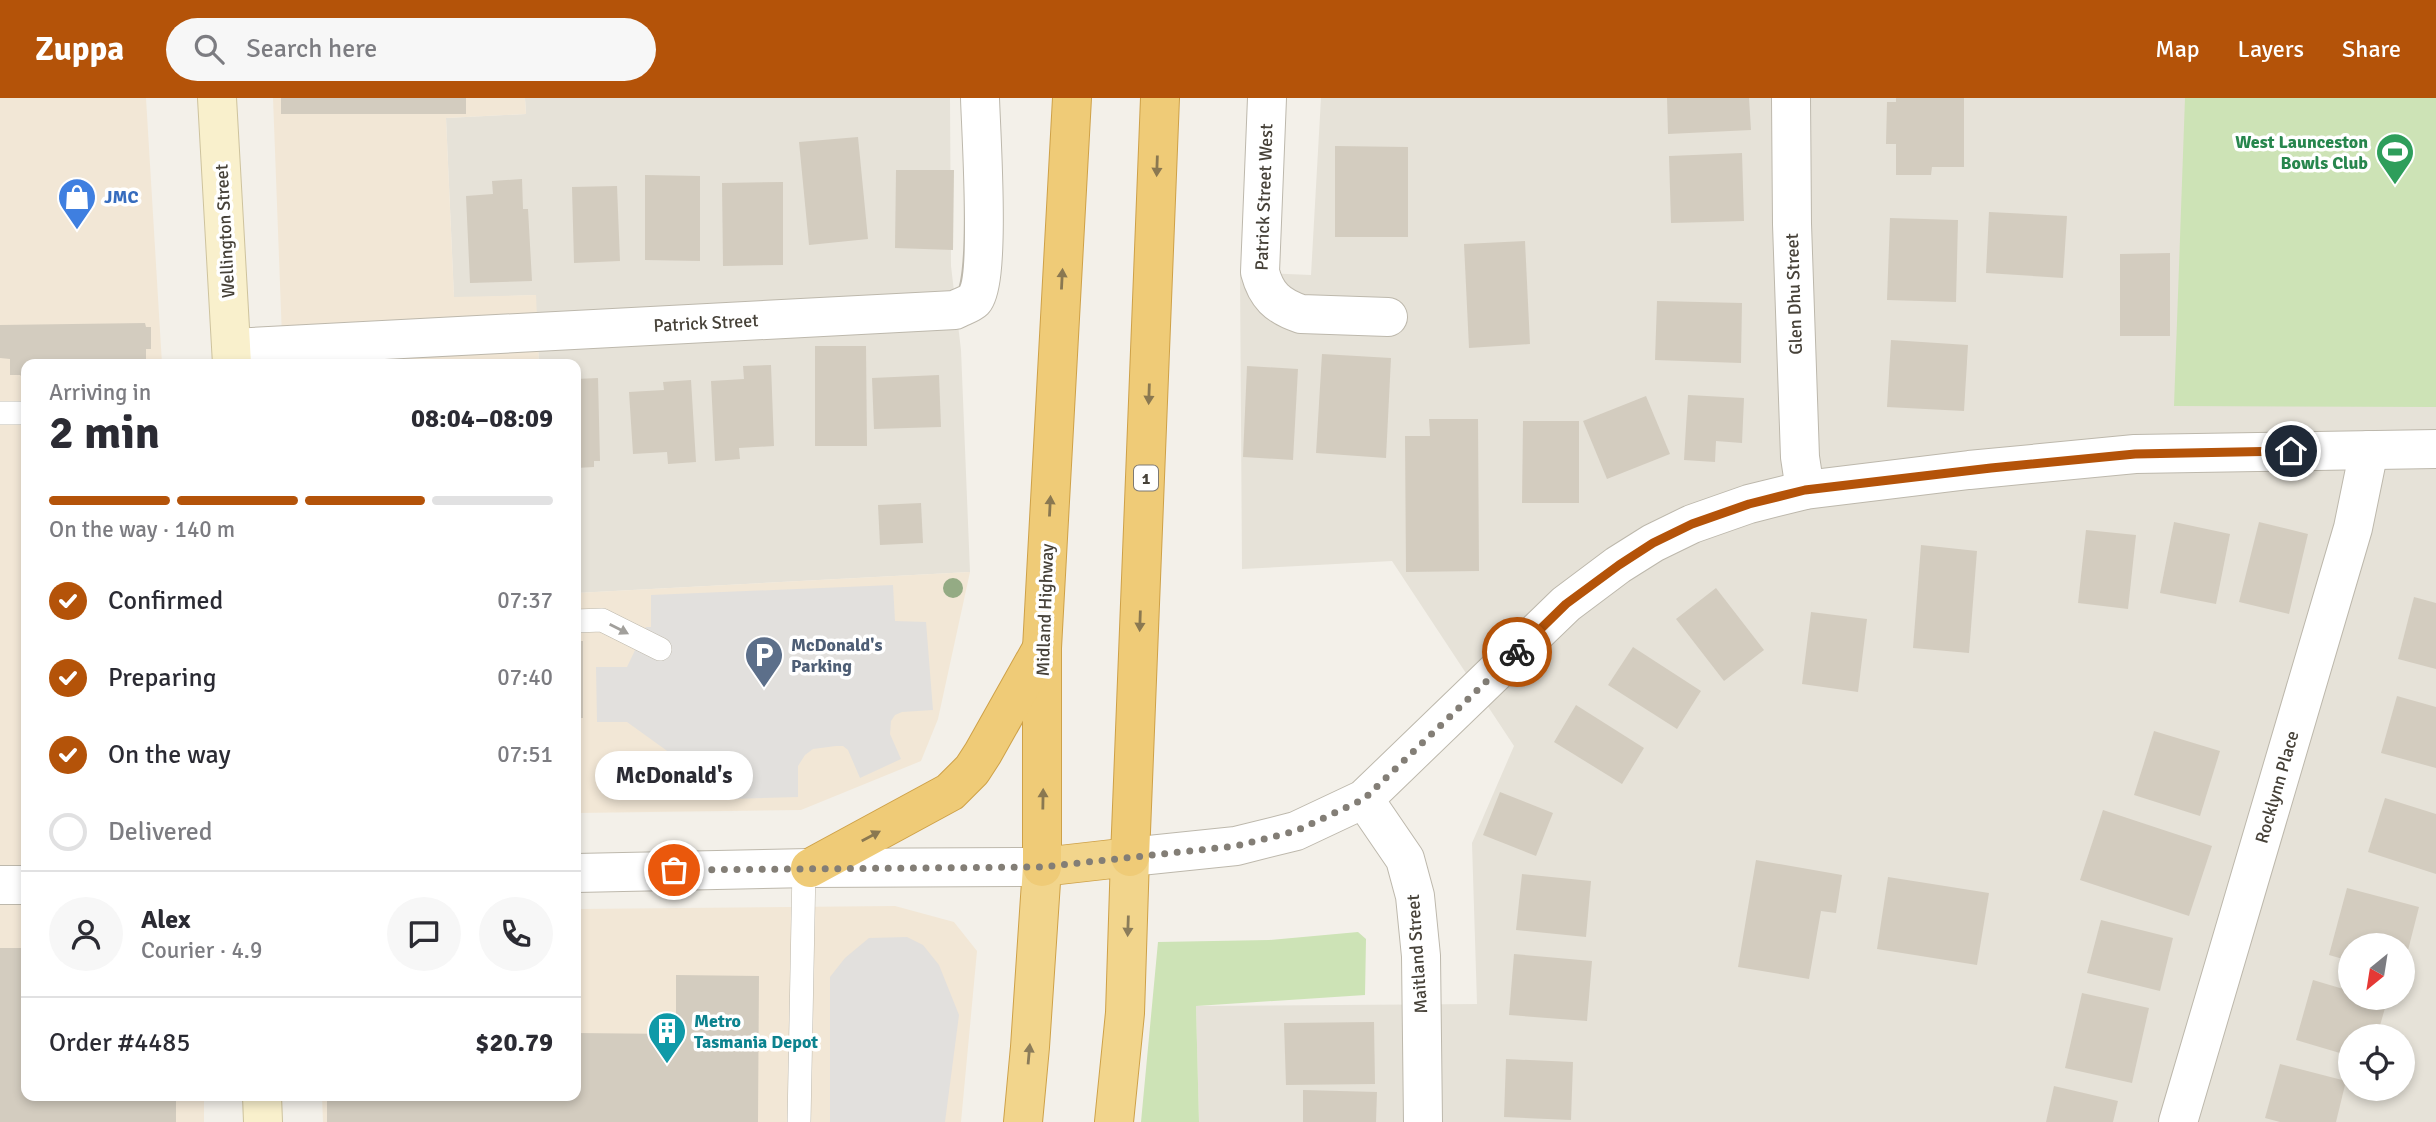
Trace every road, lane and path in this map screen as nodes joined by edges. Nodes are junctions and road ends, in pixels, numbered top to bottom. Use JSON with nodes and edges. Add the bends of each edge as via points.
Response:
{"nodes":[{"id":1,"x":217,"y":98,"type":"edge"},
{"id":2,"x":981,"y":98,"type":"edge"},
{"id":3,"x":1072,"y":98,"type":"edge"},
{"id":4,"x":1160,"y":98,"type":"edge"},
{"id":5,"x":1267,"y":98,"type":"edge"},
{"id":6,"x":1791,"y":98,"type":"edge"},
{"id":7,"x":1388,"y":317,"type":"dead end"},
{"id":8,"x":232,"y":356,"type":"edge"},
{"id":9,"x":0,"y":413,"type":"edge"},
{"id":10,"x":21,"y":413,"type":"edge"},
{"id":11,"x":2436,"y":449,"type":"edge"},
{"id":12,"x":2369,"y":450,"type":"junction"},
{"id":13,"x":1805,"y":490,"type":"junction"},
{"id":14,"x":581,"y":621,"type":"edge"},
{"id":15,"x":1042,"y":648,"type":"junction"},
{"id":16,"x":660,"y":649,"type":"dead end"},
{"id":17,"x":1364,"y":799,"type":"junction"},
{"id":18,"x":1130,"y":857,"type":"junction"},
{"id":19,"x":1042,"y":867,"type":"junction"},
{"id":20,"x":807,"y":868,"type":"junction"},
{"id":21,"x":581,"y":873,"type":"edge"},
{"id":22,"x":0,"y":885,"type":"edge"},
{"id":23,"x":21,"y":885,"type":"edge"},
{"id":24,"x":262,"y":1101,"type":"edge"},
{"id":25,"x":263,"y":1122,"type":"edge"},
{"id":26,"x":799,"y":1122,"type":"edge"},
{"id":27,"x":1023,"y":1122,"type":"edge"},
{"id":28,"x":1114,"y":1122,"type":"edge"},
{"id":29,"x":1423,"y":1122,"type":"edge"},
{"id":30,"x":2178,"y":1122,"type":"edge"}],
"edges":[{"from":1,"to":8,"type":"main road","name":"Wellington Street"},
{"from":2,"to":8,"type":"street","name":"Patrick Street","via":[[981,286],[973,301],[955,310]]},
{"from":15,"to":3,"type":"highway","name":"Midland Highway","one_way":true},
{"from":4,"to":18,"type":"highway","number":"1","one_way":true},
{"from":5,"to":7,"type":"street","name":"Patrick Street West","via":[[1260,272],[1265,288],[1274,302],[1300,314]]},
{"from":6,"to":13,"type":"street","name":"Glen Dhu Street","via":[[1800,457]]},
{"from":9,"to":10,"type":"lane"},
{"from":11,"to":12,"type":"street"},
{"from":12,"to":13,"type":"street","via":[[2135,454]]},
{"from":12,"to":30,"type":"street","name":"Rocklynn Place","via":[[2353,528]]},
{"from":13,"to":17,"type":"street","via":[[1692,524],[1619,565],[1566,604]]},
{"from":14,"to":16,"type":"lane","one_way":true,"via":[[602,620]]},
{"from":19,"to":15,"type":"highway","name":"Midland Highway","one_way":true},
{"from":20,"to":15,"type":"highway","one_way":true,"via":[[950,792],[983,753]]},
{"from":17,"to":18,"type":"street","via":[[1296,831],[1248,843]]},
{"from":17,"to":29,"type":"street","name":"Maitland Street","via":[[1405,859],[1415,896],[1421,956]]},
{"from":18,"to":19,"type":"highway"},
{"from":18,"to":28,"type":"highway","number":"1","one_way":true,"via":[[1125,1013]]},
{"from":19,"to":20,"type":"street"},
{"from":27,"to":19,"type":"highway","name":"Midland Highway","one_way":true},
{"from":20,"to":21,"type":"street"},
{"from":20,"to":26,"type":"lane"},
{"from":22,"to":23,"type":"street"},
{"from":24,"to":25,"type":"main road"}]}
